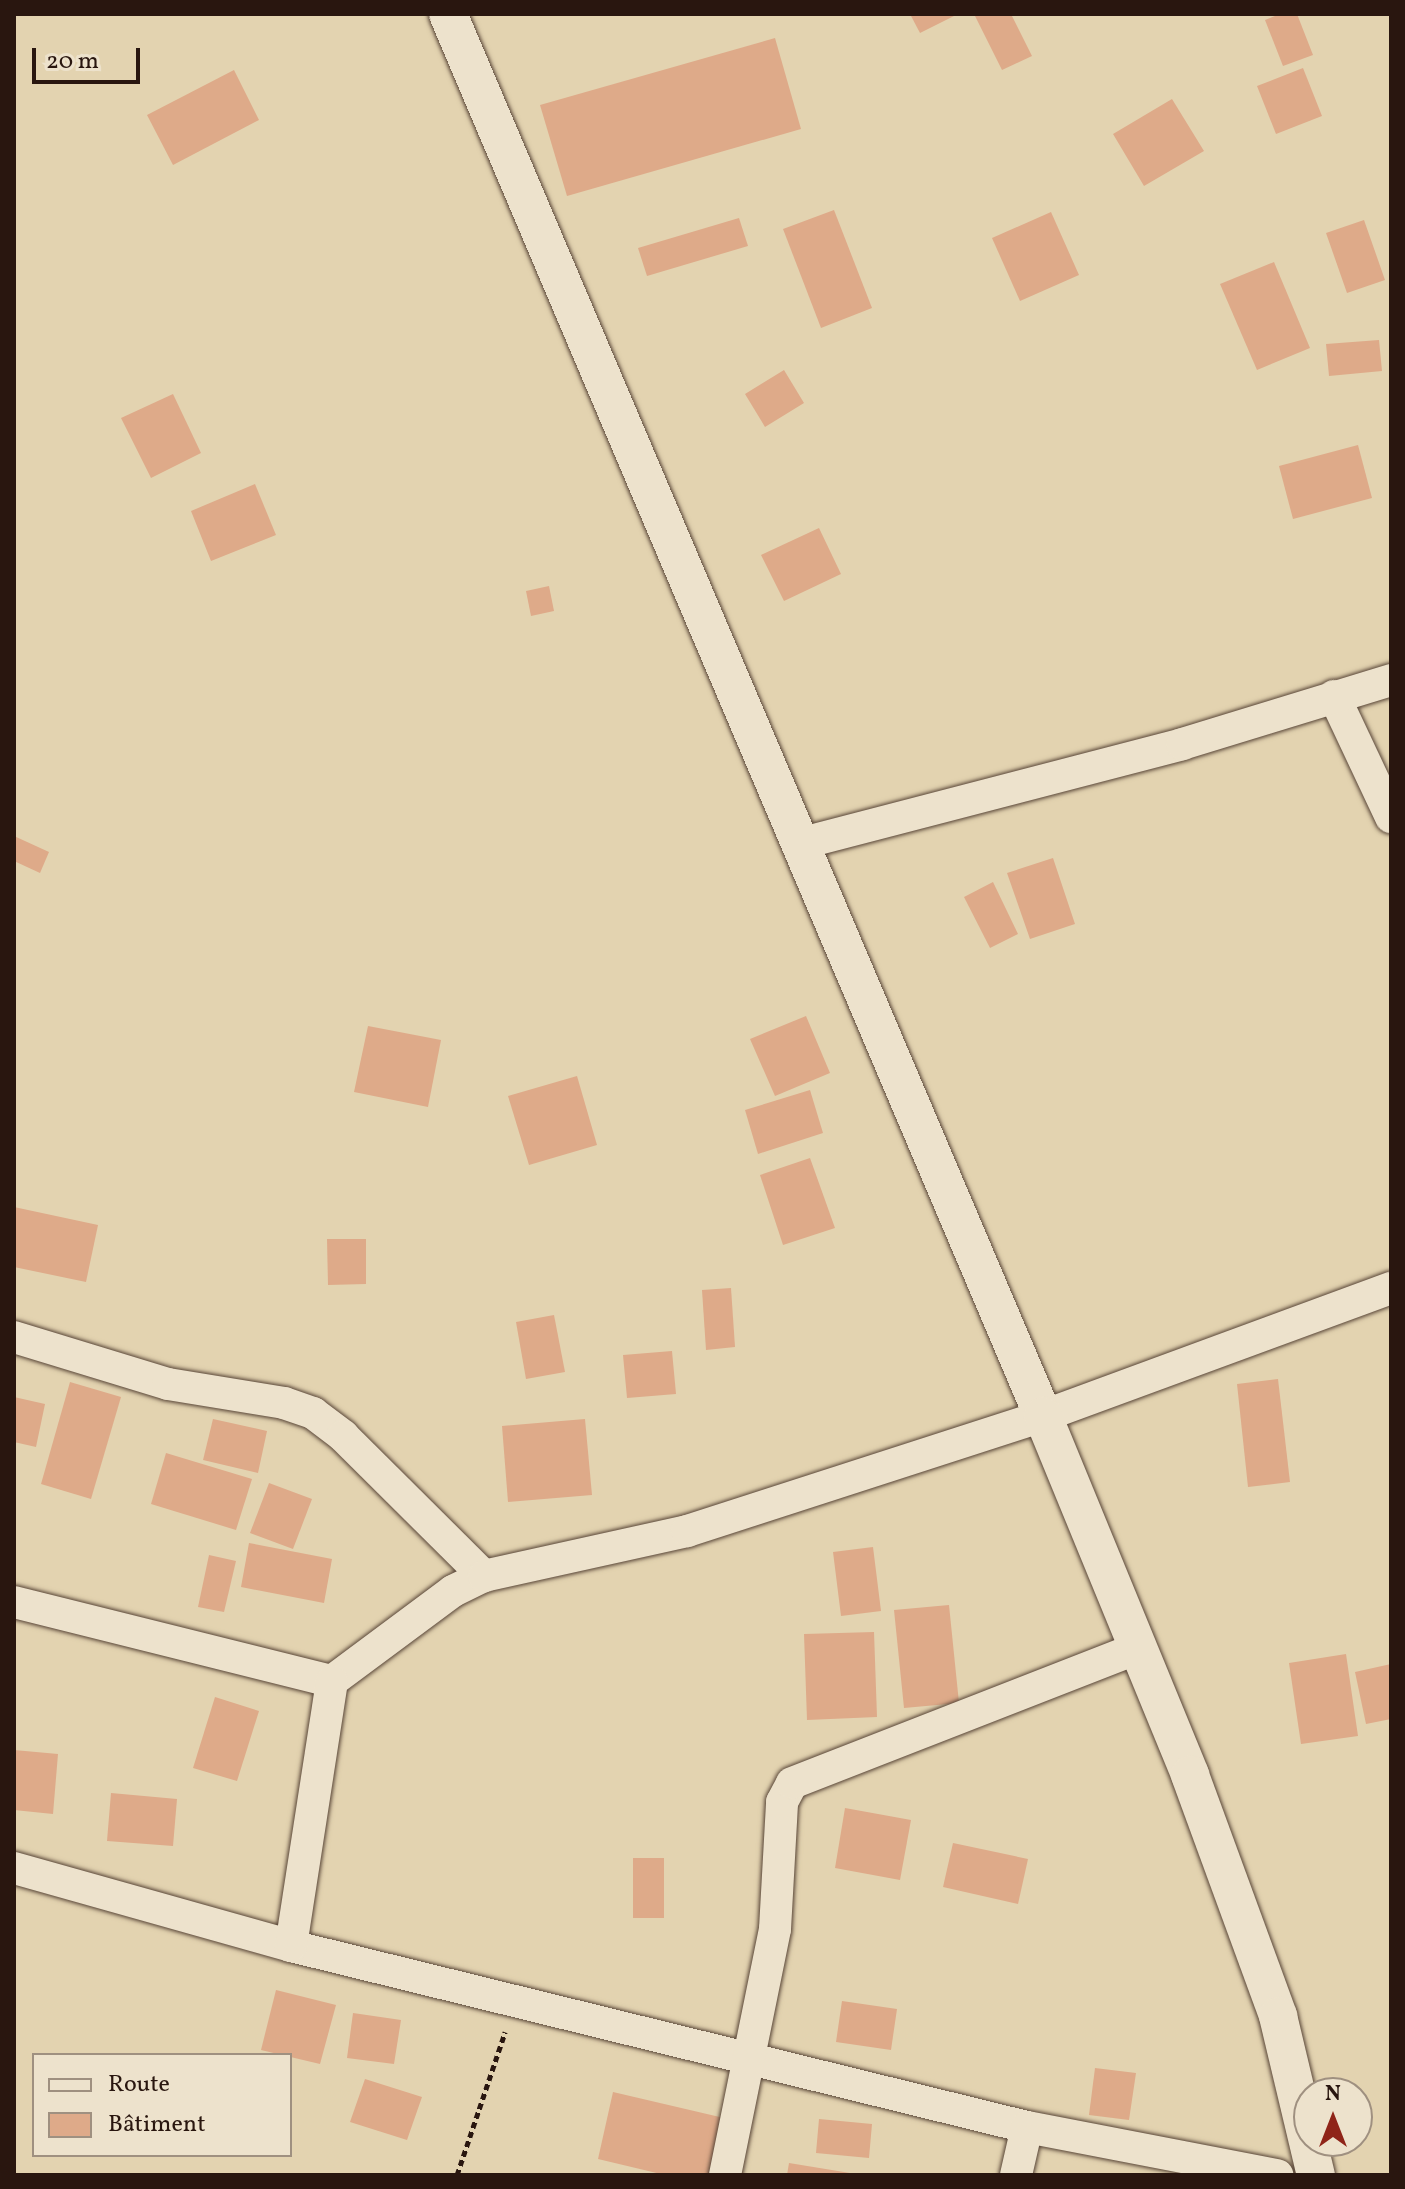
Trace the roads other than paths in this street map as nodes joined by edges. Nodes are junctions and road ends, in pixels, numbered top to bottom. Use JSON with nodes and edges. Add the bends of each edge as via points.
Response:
{"nodes":[{"id":1,"x":448,"y":14,"type":"edge"},
{"id":2,"x":1391,"y":680,"type":"edge"},
{"id":3,"x":1334,"y":696,"type":"junction"},
{"id":4,"x":1391,"y":817,"type":"edge"},
{"id":5,"x":799,"y":844,"type":"junction"},
{"id":6,"x":1391,"y":1288,"type":"edge"},
{"id":7,"x":14,"y":1337,"type":"edge"},
{"id":8,"x":1043,"y":1416,"type":"junction"},
{"id":9,"x":484,"y":1576,"type":"junction"},
{"id":10,"x":14,"y":1602,"type":"edge"},
{"id":11,"x":1138,"y":1648,"type":"junction"},
{"id":12,"x":332,"y":1681,"type":"junction"},
{"id":13,"x":14,"y":1868,"type":"edge"},
{"id":14,"x":291,"y":1946,"type":"junction"},
{"id":15,"x":751,"y":2056,"type":"junction"},
{"id":16,"x":1027,"y":2127,"type":"junction"},
{"id":17,"x":725,"y":2175,"type":"edge"},
{"id":18,"x":1016,"y":2175,"type":"edge"},
{"id":19,"x":1277,"y":2175,"type":"edge"},
{"id":20,"x":1316,"y":2175,"type":"edge"}],
"edges":[{"from":1,"to":5,"type":"street"},
{"from":2,"to":3,"type":"street"},
{"from":3,"to":4,"type":"street"},
{"from":3,"to":5,"type":"street","via":[[1182,744]]},
{"from":5,"to":8,"type":"street"},
{"from":6,"to":8,"type":"street"},
{"from":7,"to":9,"type":"street","via":[[168,1384],[284,1403],[313,1413],[343,1436]]},
{"from":8,"to":9,"type":"street","via":[[687,1531]]},
{"from":8,"to":11,"type":"street"},
{"from":9,"to":12,"type":"street","via":[[453,1591]]},
{"from":10,"to":12,"type":"street"},
{"from":11,"to":15,"type":"street","via":[[792,1783],[782,1802],[775,1929]]},
{"from":11,"to":20,"type":"street","via":[[1278,2016]]},
{"from":12,"to":14,"type":"street"},
{"from":13,"to":14,"type":"street"},
{"from":14,"to":15,"type":"street"},
{"from":15,"to":16,"type":"street"},
{"from":15,"to":17,"type":"street"},
{"from":16,"to":18,"type":"street"},
{"from":16,"to":19,"type":"street"}]}
